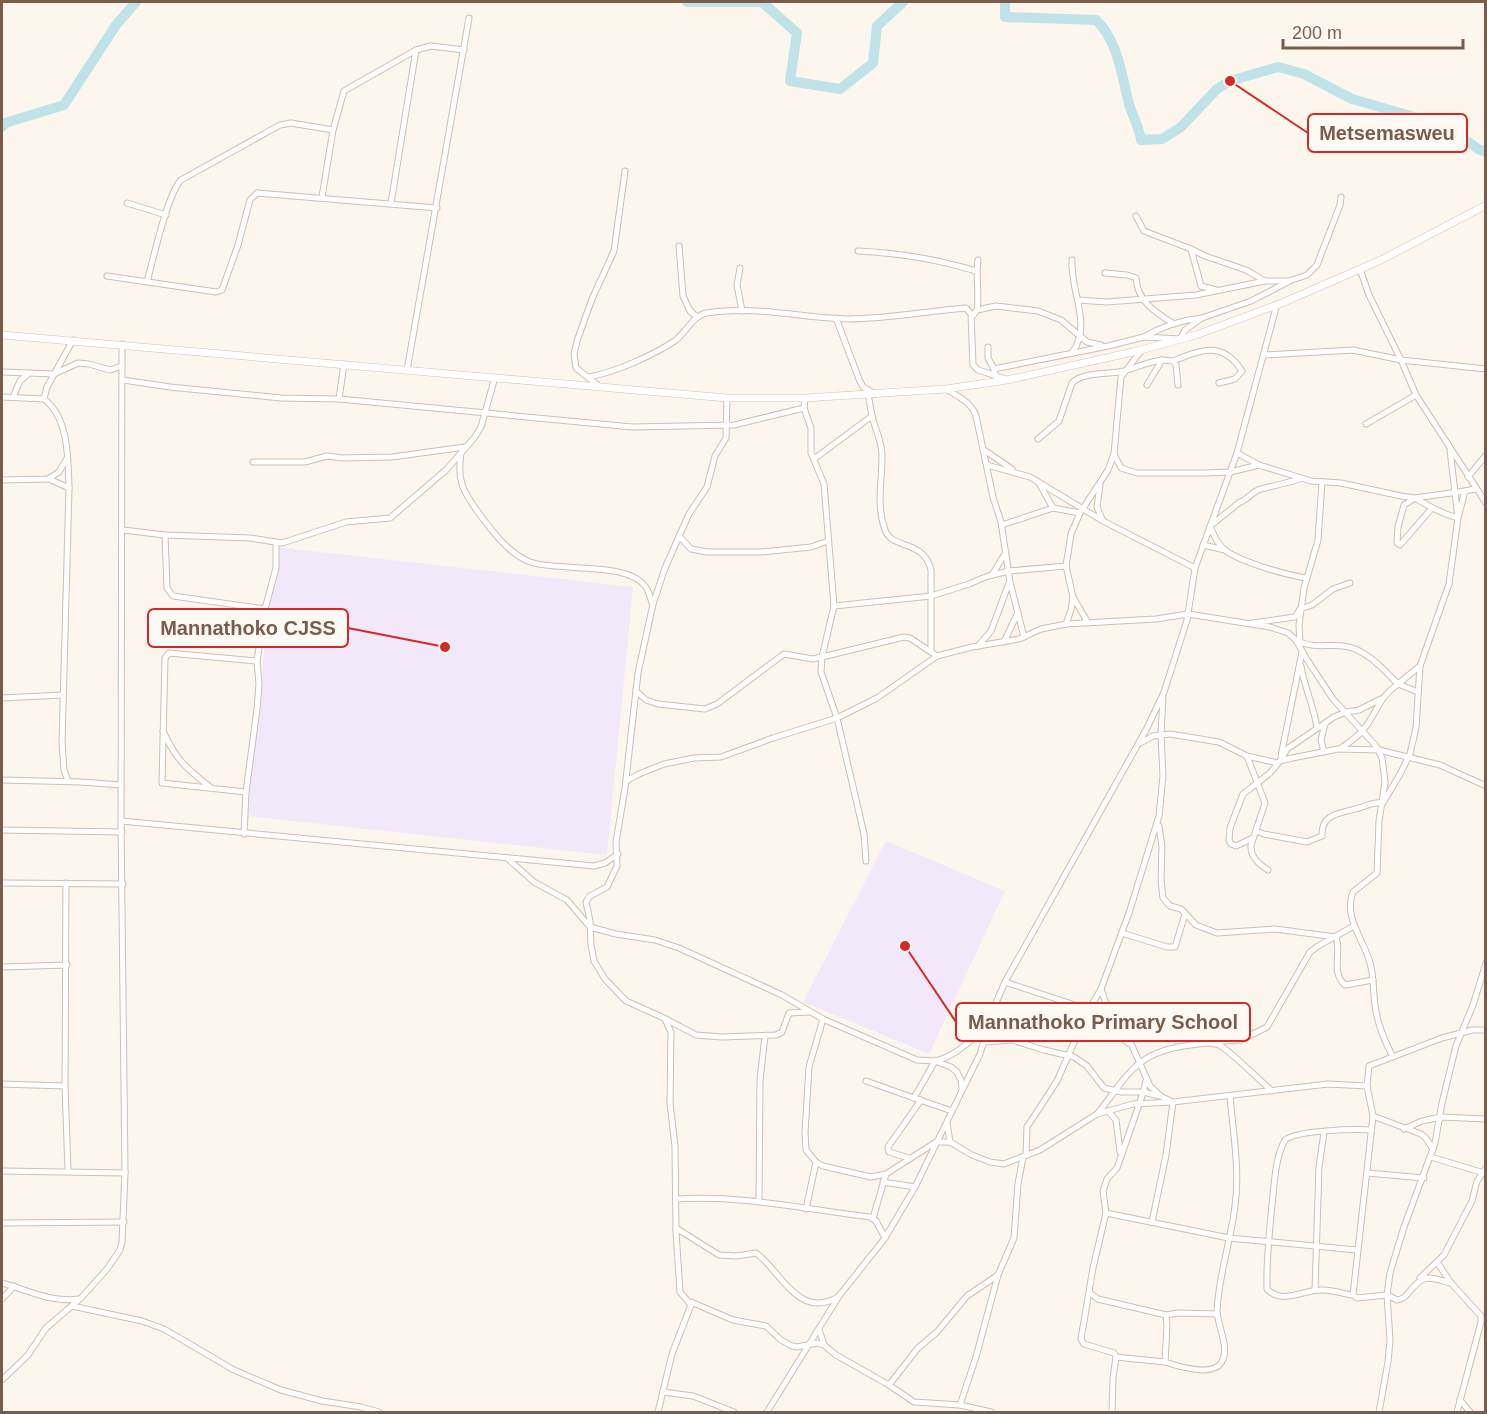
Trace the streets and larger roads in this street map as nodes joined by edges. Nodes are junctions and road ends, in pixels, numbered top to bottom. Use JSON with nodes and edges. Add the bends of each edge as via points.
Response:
{"nodes":[{"id":1,"x":469,"y":18,"type":"dead end"},
{"id":2,"x":416,"y":50,"type":"junction"},
{"id":3,"x":464,"y":50,"type":"junction"},
{"id":4,"x":333,"y":130,"type":"junction"},
{"id":5,"x":625,"y":171,"type":"dead end"},
{"id":6,"x":322,"y":197,"type":"junction"},
{"id":7,"x":1341,"y":197,"type":"dead end"},
{"id":8,"x":127,"y":203,"type":"dead end"},
{"id":9,"x":391,"y":203,"type":"junction"},
{"id":10,"x":1485,"y":205,"type":"edge"},
{"id":11,"x":436,"y":208,"type":"junction"},
{"id":12,"x":166,"y":215,"type":"junction"},
{"id":13,"x":1136,"y":216,"type":"dead end"},
{"id":14,"x":679,"y":246,"type":"dead end"},
{"id":15,"x":1191,"y":249,"type":"junction"},
{"id":16,"x":858,"y":251,"type":"dead end"},
{"id":17,"x":978,"y":260,"type":"dead end"},
{"id":18,"x":1072,"y":260,"type":"dead end"},
{"id":19,"x":740,"y":268,"type":"dead end"},
{"id":20,"x":1360,"y":270,"type":"junction"},
{"id":21,"x":976,"y":271,"type":"junction"},
{"id":22,"x":1105,"y":273,"type":"dead end"},
{"id":23,"x":107,"y":276,"type":"dead end"},
{"id":24,"x":1265,"y":281,"type":"junction"},
{"id":25,"x":1289,"y":281,"type":"junction"},
{"id":26,"x":147,"y":282,"type":"junction"},
{"id":27,"x":1217,"y":290,"type":"junction"},
{"id":28,"x":1142,"y":298,"type":"junction"},
{"id":29,"x":1078,"y":300,"type":"junction"},
{"id":30,"x":1277,"y":304,"type":"junction"},
{"id":31,"x":977,"y":310,"type":"junction"},
{"id":32,"x":742,"y":311,"type":"junction"},
{"id":33,"x":697,"y":317,"type":"junction"},
{"id":34,"x":836,"y":318,"type":"junction"},
{"id":35,"x":971,"y":318,"type":"junction"},
{"id":36,"x":1202,"y":318,"type":"junction"},
{"id":37,"x":1174,"y":324,"type":"junction"},
{"id":38,"x":2,"y":335,"type":"edge"},
{"id":39,"x":1080,"y":335,"type":"junction"},
{"id":40,"x":1144,"y":337,"type":"junction"},
{"id":41,"x":1180,"y":339,"type":"junction"},
{"id":42,"x":73,"y":340,"type":"junction"},
{"id":43,"x":122,"y":344,"type":"junction"},
{"id":44,"x":1105,"y":346,"type":"junction"},
{"id":45,"x":988,"y":347,"type":"dead end"},
{"id":46,"x":1142,"y":350,"type":"junction"},
{"id":47,"x":1072,"y":353,"type":"junction"},
{"id":48,"x":1264,"y":355,"type":"junction"},
{"id":49,"x":1161,"y":360,"type":"junction"},
{"id":50,"x":1401,"y":360,"type":"junction"},
{"id":51,"x":1173,"y":361,"type":"junction"},
{"id":52,"x":344,"y":364,"type":"junction"},
{"id":53,"x":122,"y":366,"type":"junction"},
{"id":54,"x":1485,"y":369,"type":"edge"},
{"id":55,"x":407,"y":370,"type":"junction"},
{"id":56,"x":1125,"y":370,"type":"junction"},
{"id":57,"x":2,"y":372,"type":"edge"},
{"id":58,"x":994,"y":372,"type":"junction"},
{"id":59,"x":28,"y":374,"type":"junction"},
{"id":60,"x":54,"y":374,"type":"junction"},
{"id":61,"x":495,"y":377,"type":"junction"},
{"id":62,"x":588,"y":377,"type":"junction"},
{"id":63,"x":1007,"y":380,"type":"junction"},
{"id":64,"x":123,"y":381,"type":"junction"},
{"id":65,"x":1218,"y":383,"type":"dead end"},
{"id":66,"x":1147,"y":385,"type":"dead end"},
{"id":67,"x":1178,"y":385,"type":"dead end"},
{"id":68,"x":600,"y":387,"type":"junction"},
{"id":69,"x":946,"y":389,"type":"junction"},
{"id":70,"x":872,"y":394,"type":"junction"},
{"id":71,"x":1416,"y":395,"type":"junction"},
{"id":72,"x":2,"y":397,"type":"edge"},
{"id":73,"x":13,"y":397,"type":"junction"},
{"id":74,"x":727,"y":398,"type":"junction"},
{"id":75,"x":805,"y":398,"type":"junction"},
{"id":76,"x":44,"y":399,"type":"junction"},
{"id":77,"x":339,"y":399,"type":"junction"},
{"id":78,"x":804,"y":408,"type":"junction"},
{"id":79,"x":485,"y":414,"type":"junction"},
{"id":80,"x":872,"y":416,"type":"junction"},
{"id":81,"x":1366,"y":424,"type":"dead end"},
{"id":82,"x":726,"y":426,"type":"junction"},
{"id":83,"x":1038,"y":439,"type":"dead end"},
{"id":84,"x":463,"y":450,"type":"junction"},
{"id":85,"x":984,"y":450,"type":"junction"},
{"id":86,"x":1450,"y":450,"type":"junction"},
{"id":87,"x":1237,"y":453,"type":"junction"},
{"id":88,"x":1114,"y":454,"type":"junction"},
{"id":89,"x":1485,"y":455,"type":"edge"},
{"id":90,"x":66,"y":458,"type":"junction"},
{"id":91,"x":814,"y":459,"type":"junction"},
{"id":92,"x":254,"y":462,"type":"dead end"},
{"id":93,"x":987,"y":465,"type":"junction"},
{"id":94,"x":1259,"y":465,"type":"junction"},
{"id":95,"x":1016,"y":472,"type":"junction"},
{"id":96,"x":1230,"y":472,"type":"junction"},
{"id":97,"x":1468,"y":477,"type":"junction"},
{"id":98,"x":1301,"y":478,"type":"junction"},
{"id":99,"x":48,"y":479,"type":"junction"},
{"id":100,"x":2,"y":480,"type":"edge"},
{"id":101,"x":1038,"y":482,"type":"junction"},
{"id":102,"x":1322,"y":482,"type":"junction"},
{"id":103,"x":1101,"y":483,"type":"junction"},
{"id":104,"x":69,"y":488,"type":"junction"},
{"id":105,"x":1466,"y":491,"type":"junction"},
{"id":106,"x":1477,"y":491,"type":"junction"},
{"id":107,"x":1454,"y":492,"type":"junction"},
{"id":108,"x":1485,"y":496,"type":"edge"},
{"id":109,"x":1415,"y":498,"type":"junction"},
{"id":110,"x":1485,"y":502,"type":"edge"},
{"id":111,"x":1053,"y":508,"type":"junction"},
{"id":112,"x":1432,"y":508,"type":"junction"},
{"id":113,"x":1082,"y":511,"type":"junction"},
{"id":114,"x":1458,"y":518,"type":"junction"},
{"id":115,"x":1103,"y":521,"type":"junction"},
{"id":116,"x":1002,"y":525,"type":"junction"},
{"id":117,"x":1210,"y":526,"type":"junction"},
{"id":118,"x":123,"y":530,"type":"junction"},
{"id":119,"x":165,"y":535,"type":"junction"},
{"id":120,"x":679,"y":536,"type":"junction"},
{"id":121,"x":828,"y":541,"type":"junction"},
{"id":122,"x":276,"y":542,"type":"junction"},
{"id":123,"x":1203,"y":545,"type":"junction"},
{"id":124,"x":1225,"y":550,"type":"junction"},
{"id":125,"x":1006,"y":552,"type":"junction"},
{"id":126,"x":1066,"y":566,"type":"junction"},
{"id":127,"x":1195,"y":567,"type":"junction"},
{"id":128,"x":1008,"y":571,"type":"junction"},
{"id":129,"x":992,"y":575,"type":"junction"},
{"id":130,"x":1306,"y":578,"type":"junction"},
{"id":131,"x":1010,"y":582,"type":"junction"},
{"id":132,"x":1350,"y":583,"type":"dead end"},
{"id":133,"x":931,"y":596,"type":"junction"},
{"id":134,"x":1072,"y":597,"type":"junction"},
{"id":135,"x":652,"y":604,"type":"junction"},
{"id":136,"x":834,"y":606,"type":"junction"},
{"id":137,"x":266,"y":609,"type":"junction"},
{"id":138,"x":1300,"y":609,"type":"junction"},
{"id":139,"x":1018,"y":612,"type":"junction"},
{"id":140,"x":1188,"y":614,"type":"junction"},
{"id":141,"x":1088,"y":623,"type":"junction"},
{"id":142,"x":1248,"y":623,"type":"junction"},
{"id":143,"x":1066,"y":624,"type":"junction"},
{"id":144,"x":1024,"y":637,"type":"junction"},
{"id":145,"x":1298,"y":641,"type":"junction"},
{"id":146,"x":1004,"y":642,"type":"junction"},
{"id":147,"x":978,"y":646,"type":"junction"},
{"id":148,"x":1302,"y":652,"type":"junction"},
{"id":149,"x":934,"y":654,"type":"junction"},
{"id":150,"x":822,"y":657,"type":"junction"},
{"id":151,"x":1300,"y":661,"type":"junction"},
{"id":152,"x":257,"y":662,"type":"junction"},
{"id":153,"x":1420,"y":666,"type":"junction"},
{"id":154,"x":1398,"y":684,"type":"junction"},
{"id":155,"x":636,"y":691,"type":"junction"},
{"id":156,"x":1164,"y":692,"type":"junction"},
{"id":157,"x":1418,"y":692,"type":"junction"},
{"id":158,"x":63,"y":695,"type":"junction"},
{"id":159,"x":2,"y":698,"type":"edge"},
{"id":160,"x":1381,"y":699,"type":"junction"},
{"id":161,"x":1346,"y":712,"type":"junction"},
{"id":162,"x":837,"y":718,"type":"junction"},
{"id":163,"x":1325,"y":723,"type":"junction"},
{"id":164,"x":1317,"y":728,"type":"junction"},
{"id":165,"x":163,"y":729,"type":"junction"},
{"id":166,"x":1363,"y":730,"type":"junction"},
{"id":167,"x":1161,"y":734,"type":"junction"},
{"id":168,"x":1138,"y":744,"type":"junction"},
{"id":169,"x":1338,"y":749,"type":"junction"},
{"id":170,"x":1379,"y":750,"type":"junction"},
{"id":171,"x":1324,"y":752,"type":"junction"},
{"id":172,"x":1247,"y":756,"type":"junction"},
{"id":173,"x":1408,"y":758,"type":"junction"},
{"id":174,"x":1279,"y":762,"type":"junction"},
{"id":175,"x":2,"y":780,"type":"edge"},
{"id":176,"x":68,"y":781,"type":"junction"},
{"id":177,"x":626,"y":781,"type":"junction"},
{"id":178,"x":1258,"y":782,"type":"junction"},
{"id":179,"x":121,"y":785,"type":"junction"},
{"id":180,"x":1485,"y":785,"type":"edge"},
{"id":181,"x":213,"y":788,"type":"junction"},
{"id":182,"x":246,"y":792,"type":"junction"},
{"id":183,"x":1383,"y":802,"type":"junction"},
{"id":184,"x":1158,"y":820,"type":"junction"},
{"id":185,"x":121,"y":821,"type":"junction"},
{"id":186,"x":2,"y":830,"type":"edge"},
{"id":187,"x":1256,"y":831,"type":"junction"},
{"id":188,"x":122,"y":832,"type":"junction"},
{"id":189,"x":244,"y":834,"type":"junction"},
{"id":190,"x":1253,"y":838,"type":"junction"},
{"id":191,"x":618,"y":854,"type":"junction"},
{"id":192,"x":507,"y":858,"type":"junction"},
{"id":193,"x":866,"y":861,"type":"dead end"},
{"id":194,"x":1268,"y":870,"type":"dead end"},
{"id":195,"x":2,"y":883,"type":"edge"},
{"id":196,"x":66,"y":883,"type":"junction"},
{"id":197,"x":123,"y":884,"type":"junction"},
{"id":198,"x":1185,"y":914,"type":"junction"},
{"id":199,"x":1354,"y":926,"type":"junction"},
{"id":200,"x":590,"y":927,"type":"junction"},
{"id":201,"x":1122,"y":933,"type":"junction"},
{"id":202,"x":1335,"y":937,"type":"junction"},
{"id":203,"x":1485,"y":963,"type":"edge"},
{"id":204,"x":67,"y":964,"type":"junction"},
{"id":205,"x":2,"y":967,"type":"edge"},
{"id":206,"x":1373,"y":980,"type":"junction"},
{"id":207,"x":1005,"y":982,"type":"junction"},
{"id":208,"x":1101,"y":989,"type":"junction"},
{"id":209,"x":1088,"y":1011,"type":"junction"},
{"id":210,"x":809,"y":1012,"type":"junction"},
{"id":211,"x":664,"y":1018,"type":"junction"},
{"id":212,"x":823,"y":1019,"type":"junction"},
{"id":213,"x":988,"y":1027,"type":"junction"},
{"id":214,"x":1485,"y":1030,"type":"edge"},
{"id":215,"x":1461,"y":1033,"type":"junction"},
{"id":216,"x":765,"y":1036,"type":"junction"},
{"id":217,"x":984,"y":1042,"type":"junction"},
{"id":218,"x":1207,"y":1043,"type":"junction"},
{"id":219,"x":1130,"y":1044,"type":"junction"},
{"id":220,"x":1069,"y":1055,"type":"junction"},
{"id":221,"x":1393,"y":1057,"type":"junction"},
{"id":222,"x":935,"y":1060,"type":"junction"},
{"id":223,"x":1141,"y":1062,"type":"junction"},
{"id":224,"x":1146,"y":1079,"type":"junction"},
{"id":225,"x":866,"y":1081,"type":"dead end"},
{"id":226,"x":2,"y":1084,"type":"edge"},
{"id":227,"x":65,"y":1086,"type":"junction"},
{"id":228,"x":1367,"y":1086,"type":"junction"},
{"id":229,"x":1113,"y":1090,"type":"junction"},
{"id":230,"x":963,"y":1091,"type":"junction"},
{"id":231,"x":1272,"y":1091,"type":"junction"},
{"id":232,"x":1143,"y":1092,"type":"junction"},
{"id":233,"x":1230,"y":1096,"type":"junction"},
{"id":234,"x":1162,"y":1097,"type":"junction"},
{"id":235,"x":914,"y":1098,"type":"junction"},
{"id":236,"x":921,"y":1100,"type":"junction"},
{"id":237,"x":1173,"y":1102,"type":"junction"},
{"id":238,"x":1140,"y":1104,"type":"junction"},
{"id":239,"x":952,"y":1111,"type":"junction"},
{"id":240,"x":1108,"y":1111,"type":"junction"},
{"id":241,"x":1097,"y":1114,"type":"junction"},
{"id":242,"x":1373,"y":1116,"type":"junction"},
{"id":243,"x":1441,"y":1117,"type":"junction"},
{"id":244,"x":948,"y":1118,"type":"junction"},
{"id":245,"x":1485,"y":1119,"type":"edge"},
{"id":246,"x":1404,"y":1129,"type":"junction"},
{"id":247,"x":1371,"y":1130,"type":"junction"},
{"id":248,"x":1324,"y":1132,"type":"junction"},
{"id":249,"x":936,"y":1142,"type":"junction"},
{"id":250,"x":950,"y":1142,"type":"junction"},
{"id":251,"x":1433,"y":1149,"type":"junction"},
{"id":252,"x":1024,"y":1156,"type":"junction"},
{"id":253,"x":1120,"y":1157,"type":"junction"},
{"id":254,"x":1431,"y":1157,"type":"junction"},
{"id":255,"x":909,"y":1158,"type":"junction"},
{"id":256,"x":816,"y":1162,"type":"junction"},
{"id":257,"x":2,"y":1171,"type":"edge"},
{"id":258,"x":68,"y":1171,"type":"junction"},
{"id":259,"x":1484,"y":1171,"type":"edge"},
{"id":260,"x":125,"y":1173,"type":"junction"},
{"id":261,"x":1366,"y":1173,"type":"junction"},
{"id":262,"x":886,"y":1174,"type":"junction"},
{"id":263,"x":1424,"y":1178,"type":"junction"},
{"id":264,"x":883,"y":1182,"type":"junction"},
{"id":265,"x":915,"y":1187,"type":"junction"},
{"id":266,"x":676,"y":1199,"type":"junction"},
{"id":267,"x":759,"y":1200,"type":"junction"},
{"id":268,"x":806,"y":1209,"type":"junction"},
{"id":269,"x":1107,"y":1213,"type":"junction"},
{"id":270,"x":873,"y":1218,"type":"junction"},
{"id":271,"x":2,"y":1222,"type":"edge"},
{"id":272,"x":124,"y":1222,"type":"junction"},
{"id":273,"x":1152,"y":1222,"type":"junction"},
{"id":274,"x":676,"y":1228,"type":"junction"},
{"id":275,"x":885,"y":1238,"type":"junction"},
{"id":276,"x":1228,"y":1238,"type":"junction"},
{"id":277,"x":1268,"y":1242,"type":"junction"},
{"id":278,"x":1316,"y":1245,"type":"junction"},
{"id":279,"x":1357,"y":1250,"type":"junction"},
{"id":280,"x":1437,"y":1262,"type":"junction"},
{"id":281,"x":998,"y":1275,"type":"junction"},
{"id":282,"x":1419,"y":1279,"type":"junction"},
{"id":283,"x":2,"y":1283,"type":"edge"},
{"id":284,"x":1450,"y":1283,"type":"junction"},
{"id":285,"x":14,"y":1286,"type":"junction"},
{"id":286,"x":1315,"y":1290,"type":"junction"},
{"id":287,"x":1090,"y":1293,"type":"junction"},
{"id":288,"x":1353,"y":1295,"type":"junction"},
{"id":289,"x":1387,"y":1295,"type":"junction"},
{"id":290,"x":839,"y":1296,"type":"junction"},
{"id":291,"x":81,"y":1298,"type":"junction"},
{"id":292,"x":2,"y":1299,"type":"edge"},
{"id":293,"x":691,"y":1302,"type":"junction"},
{"id":294,"x":72,"y":1306,"type":"junction"},
{"id":295,"x":1217,"y":1314,"type":"junction"},
{"id":296,"x":1166,"y":1315,"type":"junction"},
{"id":297,"x":819,"y":1329,"type":"junction"},
{"id":298,"x":809,"y":1344,"type":"junction"},
{"id":299,"x":824,"y":1345,"type":"junction"},
{"id":300,"x":1116,"y":1357,"type":"junction"},
{"id":301,"x":1165,"y":1362,"type":"junction"},
{"id":302,"x":2,"y":1380,"type":"edge"},
{"id":303,"x":889,"y":1385,"type":"junction"},
{"id":304,"x":663,"y":1392,"type":"junction"},
{"id":305,"x":1460,"y":1400,"type":"junction"},
{"id":306,"x":960,"y":1406,"type":"junction"},
{"id":307,"x":768,"y":1411,"type":"edge"},
{"id":308,"x":379,"y":1413,"type":"edge"},
{"id":309,"x":658,"y":1413,"type":"edge"},
{"id":310,"x":734,"y":1413,"type":"edge"},
{"id":311,"x":762,"y":1413,"type":"edge"},
{"id":312,"x":991,"y":1413,"type":"edge"},
{"id":313,"x":1112,"y":1413,"type":"edge"},
{"id":314,"x":1379,"y":1413,"type":"edge"},
{"id":315,"x":1457,"y":1413,"type":"edge"},
{"id":316,"x":1470,"y":1413,"type":"edge"}],
"edges":[{"from":1,"to":3,"type":"street"},
{"from":2,"to":3,"type":"street","via":[[430,46]]},
{"from":2,"to":4,"type":"street","via":[[344,91]]},
{"from":2,"to":9,"type":"street"},
{"from":3,"to":11,"type":"street"},
{"from":4,"to":6,"type":"street"},
{"from":4,"to":12,"type":"street","via":[[291,123],[280,125],[181,180]]},
{"from":5,"to":62,"type":"street","via":[[613,255],[592,299],[574,354],[576,368]]},
{"from":6,"to":9,"type":"street"},
{"from":6,"to":26,"type":"street","via":[[253,195],[222,290]]},
{"from":7,"to":25,"type":"street","via":[[1317,265],[1307,275]]},
{"from":8,"to":12,"type":"street"},
{"from":9,"to":11,"type":"street"},
{"from":10,"to":20,"type":"street"},
{"from":11,"to":55,"type":"street"},
{"from":12,"to":26,"type":"street"},
{"from":13,"to":15,"type":"street","via":[[1144,231]]},
{"from":14,"to":33,"type":"street","via":[[682,296]]},
{"from":15,"to":24,"type":"street"},
{"from":15,"to":27,"type":"street","via":[[1201,286]]},
{"from":16,"to":21,"type":"street","via":[[933,259]]},
{"from":17,"to":21,"type":"street"},
{"from":18,"to":29,"type":"street"},
{"from":19,"to":32,"type":"street","via":[[736,285]]},
{"from":20,"to":30,"type":"street"},
{"from":20,"to":50,"type":"street"},
{"from":21,"to":31,"type":"street"},
{"from":22,"to":28,"type":"street","via":[[1136,278]]},
{"from":23,"to":26,"type":"street"},
{"from":24,"to":25,"type":"street"},
{"from":24,"to":27,"type":"street"},
{"from":25,"to":36,"type":"street","via":[[1251,301]]},
{"from":27,"to":28,"type":"street"},
{"from":28,"to":29,"type":"street"},
{"from":28,"to":37,"type":"street"},
{"from":29,"to":39,"type":"street","via":[[1082,316]]},
{"from":30,"to":41,"type":"street"},
{"from":30,"to":48,"type":"street"},
{"from":31,"to":35,"type":"street"},
{"from":31,"to":39,"type":"street","via":[[996,306],[1038,311],[1061,320]]},
{"from":32,"to":33,"type":"street"},
{"from":32,"to":34,"type":"street"},
{"from":33,"to":62,"type":"street","via":[[664,346],[607,374]]},
{"from":34,"to":35,"type":"street","via":[[966,308]]},
{"from":34,"to":70,"type":"street","via":[[859,379]]},
{"from":35,"to":58,"type":"street","via":[[973,365],[978,370]]},
{"from":36,"to":37,"type":"street"},
{"from":36,"to":41,"type":"street","via":[[1185,330]]},
{"from":37,"to":40,"type":"street"},
{"from":38,"to":42,"type":"street"},
{"from":39,"to":44,"type":"street","via":[[1087,342]]},
{"from":39,"to":47,"type":"street"},
{"from":40,"to":41,"type":"street"},
{"from":40,"to":44,"type":"street"},
{"from":41,"to":46,"type":"street"},
{"from":42,"to":43,"type":"street"},
{"from":42,"to":60,"type":"street"},
{"from":43,"to":52,"type":"street"},
{"from":43,"to":53,"type":"street"},
{"from":44,"to":47,"type":"street"},
{"from":45,"to":58,"type":"street"},
{"from":46,"to":56,"type":"street"},
{"from":46,"to":63,"type":"street"},
{"from":47,"to":58,"type":"street"},
{"from":48,"to":50,"type":"street","via":[[1353,350]]},
{"from":48,"to":87,"type":"street"},
{"from":49,"to":51,"type":"street"},
{"from":49,"to":56,"type":"street"},
{"from":49,"to":66,"type":"street"},
{"from":50,"to":54,"type":"street"},
{"from":50,"to":71,"type":"street"},
{"from":51,"to":65,"type":"street","via":[[1200,350],[1216,351],[1234,359],[1242,371],[1235,379]]},
{"from":51,"to":67,"type":"street"},
{"from":52,"to":55,"type":"street"},
{"from":52,"to":77,"type":"street"},
{"from":53,"to":60,"type":"street","via":[[110,370],[78,363]]},
{"from":53,"to":64,"type":"street"},
{"from":55,"to":61,"type":"street"},
{"from":56,"to":83,"type":"street","via":[[1076,379],[1059,421]]},
{"from":56,"to":88,"type":"street"},
{"from":57,"to":59,"type":"street"},
{"from":58,"to":63,"type":"street"},
{"from":59,"to":60,"type":"street"},
{"from":59,"to":73,"type":"street"},
{"from":60,"to":76,"type":"street"},
{"from":61,"to":68,"type":"street"},
{"from":61,"to":79,"type":"street"},
{"from":62,"to":68,"type":"street"},
{"from":63,"to":69,"type":"street"},
{"from":64,"to":77,"type":"street","via":[[281,398]]},
{"from":64,"to":118,"type":"street"},
{"from":68,"to":74,"type":"street"},
{"from":69,"to":70,"type":"street"},
{"from":69,"to":85,"type":"street","via":[[973,408]]},
{"from":70,"to":75,"type":"street"},
{"from":70,"to":80,"type":"street"},
{"from":71,"to":81,"type":"street"},
{"from":71,"to":86,"type":"street"},
{"from":72,"to":73,"type":"street"},
{"from":73,"to":76,"type":"street"},
{"from":74,"to":75,"type":"street"},
{"from":74,"to":82,"type":"street"},
{"from":75,"to":78,"type":"street"},
{"from":76,"to":90,"type":"street","via":[[61,422]]},
{"from":77,"to":79,"type":"street"},
{"from":78,"to":82,"type":"street"},
{"from":78,"to":91,"type":"street","via":[[811,428]]},
{"from":79,"to":82,"type":"street","via":[[632,427]]},
{"from":79,"to":84,"type":"street","via":[[481,428]]},
{"from":80,"to":91,"type":"street"},
{"from":80,"to":133,"type":"street","via":[[882,453],[879,496],[885,531],[891,539],[916,549],[929,561]]},
{"from":82,"to":120,"type":"street","via":[[726,438],[715,456],[707,487]]},
{"from":84,"to":92,"type":"street"},
{"from":84,"to":122,"type":"street","via":[[394,516],[345,522],[284,543]]},
{"from":84,"to":135,"type":"street","via":[[459,475],[464,492],[488,526],[510,548],[534,563],[618,572],[637,578],[645,585]]},
{"from":85,"to":93,"type":"street"},
{"from":85,"to":95,"type":"street"},
{"from":86,"to":97,"type":"street"},
{"from":86,"to":107,"type":"street"},
{"from":87,"to":94,"type":"street"},
{"from":87,"to":96,"type":"street"},
{"from":88,"to":96,"type":"street","via":[[1121,468],[1137,473]]},
{"from":88,"to":103,"type":"street"},
{"from":89,"to":97,"type":"street"},
{"from":90,"to":99,"type":"street","via":[[59,472]]},
{"from":90,"to":104,"type":"street"},
{"from":91,"to":121,"type":"street","via":[[824,484]]},
{"from":93,"to":95,"type":"street"},
{"from":93,"to":116,"type":"street"},
{"from":94,"to":96,"type":"street"},
{"from":94,"to":98,"type":"street"},
{"from":95,"to":101,"type":"street"},
{"from":96,"to":117,"type":"street"},
{"from":97,"to":106,"type":"street"},
{"from":98,"to":102,"type":"street"},
{"from":98,"to":117,"type":"street","via":[[1260,489]]},
{"from":99,"to":100,"type":"street"},
{"from":99,"to":104,"type":"street"},
{"from":101,"to":111,"type":"street"},
{"from":101,"to":113,"type":"street"},
{"from":102,"to":109,"type":"street"},
{"from":102,"to":130,"type":"street","via":[[1318,540]]},
{"from":103,"to":113,"type":"street"},
{"from":103,"to":115,"type":"street","via":[[1097,507]]},
{"from":104,"to":158,"type":"street"},
{"from":105,"to":106,"type":"street"},
{"from":105,"to":107,"type":"street"},
{"from":105,"to":114,"type":"street"},
{"from":106,"to":108,"type":"street"},
{"from":106,"to":110,"type":"street"},
{"from":107,"to":109,"type":"street"},
{"from":107,"to":114,"type":"street"},
{"from":109,"to":112,"type":"street"},
{"from":109,"to":112,"type":"street","via":[[1404,505],[1397,543]]},
{"from":111,"to":113,"type":"street"},
{"from":111,"to":116,"type":"street"},
{"from":112,"to":114,"type":"street"},
{"from":113,"to":115,"type":"street"},
{"from":113,"to":126,"type":"street","via":[[1071,534]]},
{"from":114,"to":153,"type":"street","via":[[1449,584]]},
{"from":115,"to":127,"type":"street"},
{"from":116,"to":125,"type":"street"},
{"from":117,"to":123,"type":"street"},
{"from":117,"to":124,"type":"street"},
{"from":118,"to":119,"type":"street"},
{"from":118,"to":179,"type":"street"},
{"from":119,"to":122,"type":"street"},
{"from":119,"to":137,"type":"street","via":[[167,588],[173,596]]},
{"from":120,"to":121,"type":"street","via":[[691,549],[707,552],[761,552]]},
{"from":120,"to":135,"type":"street"},
{"from":121,"to":136,"type":"street"},
{"from":122,"to":137,"type":"street","via":[[276,568]]},
{"from":123,"to":124,"type":"street"},
{"from":123,"to":127,"type":"street"},
{"from":124,"to":130,"type":"street","via":[[1270,569]]},
{"from":125,"to":128,"type":"street"},
{"from":125,"to":129,"type":"street"},
{"from":126,"to":128,"type":"street"},
{"from":126,"to":134,"type":"street"},
{"from":127,"to":140,"type":"street"},
{"from":128,"to":129,"type":"street"},
{"from":128,"to":131,"type":"street"},
{"from":129,"to":133,"type":"street"},
{"from":130,"to":138,"type":"street"},
{"from":131,"to":139,"type":"street"},
{"from":131,"to":147,"type":"street","via":[[991,631]]},
{"from":132,"to":138,"type":"street"},
{"from":133,"to":136,"type":"street"},
{"from":133,"to":149,"type":"street"},
{"from":134,"to":141,"type":"street"},
{"from":134,"to":143,"type":"street"},
{"from":135,"to":155,"type":"street"},
{"from":136,"to":150,"type":"street"},
{"from":137,"to":152,"type":"street"},
{"from":138,"to":142,"type":"street","via":[[1295,617]]},
{"from":138,"to":145,"type":"street"},
{"from":139,"to":144,"type":"street"},
{"from":139,"to":146,"type":"street"},
{"from":140,"to":141,"type":"street"},
{"from":140,"to":142,"type":"street"},
{"from":140,"to":156,"type":"street"},
{"from":141,"to":143,"type":"street"},
{"from":142,"to":145,"type":"street","via":[[1281,630]]},
{"from":143,"to":144,"type":"street"},
{"from":144,"to":146,"type":"street"},
{"from":145,"to":148,"type":"street"},
{"from":145,"to":154,"type":"street","via":[[1354,648]]},
{"from":146,"to":147,"type":"street"},
{"from":147,"to":149,"type":"street"},
{"from":148,"to":151,"type":"street"},
{"from":148,"to":161,"type":"street"},
{"from":149,"to":150,"type":"street","via":[[904,637]]},
{"from":149,"to":162,"type":"street","via":[[876,698]]},
{"from":150,"to":155,"type":"street","via":[[780,656],[705,709],[649,702]]},
{"from":150,"to":162,"type":"street","via":[[822,672]]},
{"from":151,"to":164,"type":"street"},
{"from":151,"to":174,"type":"street"},
{"from":152,"to":165,"type":"street","via":[[169,653],[165,658]]},
{"from":152,"to":182,"type":"street","via":[[257,709]]},
{"from":153,"to":154,"type":"street"},
{"from":153,"to":157,"type":"street"},
{"from":154,"to":157,"type":"street"},
{"from":154,"to":160,"type":"street"},
{"from":155,"to":177,"type":"street"},
{"from":156,"to":167,"type":"street"},
{"from":156,"to":168,"type":"street"},
{"from":157,"to":173,"type":"street","via":[[1416,728]]},
{"from":158,"to":159,"type":"street"},
{"from":158,"to":176,"type":"street","via":[[63,756]]},
{"from":160,"to":161,"type":"street"},
{"from":160,"to":166,"type":"street"},
{"from":161,"to":163,"type":"street"},
{"from":161,"to":166,"type":"street"},
{"from":162,"to":177,"type":"street","via":[[721,758],[663,764]]},
{"from":162,"to":193,"type":"street","via":[[864,834]]},
{"from":163,"to":164,"type":"street"},
{"from":163,"to":171,"type":"street","via":[[1321,740]]},
{"from":164,"to":174,"type":"street","via":[[1287,748]]},
{"from":165,"to":181,"type":"street","via":[[181,763]]},
{"from":165,"to":181,"type":"street","via":[[162,783]]},
{"from":166,"to":169,"type":"street"},
{"from":166,"to":170,"type":"street"},
{"from":167,"to":168,"type":"street"},
{"from":167,"to":172,"type":"street","via":[[1219,741]]},
{"from":167,"to":184,"type":"street","via":[[1163,776]]},
{"from":168,"to":207,"type":"street"},
{"from":169,"to":170,"type":"street"},
{"from":169,"to":171,"type":"street"},
{"from":170,"to":173,"type":"street"},
{"from":170,"to":183,"type":"street","via":[[1385,769]]},
{"from":171,"to":174,"type":"street"},
{"from":172,"to":174,"type":"street"},
{"from":172,"to":178,"type":"street"},
{"from":173,"to":180,"type":"street","via":[[1440,765]]},
{"from":173,"to":183,"type":"street"},
{"from":174,"to":178,"type":"street"},
{"from":175,"to":176,"type":"street"},
{"from":176,"to":179,"type":"street"},
{"from":177,"to":191,"type":"street","via":[[616,842]]},
{"from":178,"to":187,"type":"street","via":[[1265,803]]},
{"from":178,"to":190,"type":"street","via":[[1243,794],[1228,834],[1231,844],[1236,846]]},
{"from":179,"to":185,"type":"street"},
{"from":181,"to":182,"type":"street"},
{"from":182,"to":189,"type":"street"},
{"from":183,"to":187,"type":"street","via":[[1330,816],[1324,822],[1322,836],[1307,842]]},
{"from":183,"to":199,"type":"street","via":[[1377,873],[1353,892],[1350,909]]},
{"from":184,"to":198,"type":"street","via":[[1163,898]]},
{"from":184,"to":201,"type":"street"},
{"from":185,"to":188,"type":"street"},
{"from":185,"to":189,"type":"street"},
{"from":186,"to":188,"type":"street"},
{"from":187,"to":190,"type":"street"},
{"from":188,"to":197,"type":"street"},
{"from":189,"to":192,"type":"street"},
{"from":190,"to":194,"type":"street","via":[[1251,852]]},
{"from":191,"to":192,"type":"street","via":[[594,866]]},
{"from":191,"to":200,"type":"street","via":[[609,884],[587,899]]},
{"from":192,"to":200,"type":"street","via":[[534,882],[567,900]]},
{"from":195,"to":196,"type":"street"},
{"from":196,"to":197,"type":"street"},
{"from":196,"to":204,"type":"street"},
{"from":197,"to":260,"type":"street"},
{"from":198,"to":201,"type":"street","via":[[1175,947]]},
{"from":198,"to":202,"type":"street","via":[[1196,925],[1217,933],[1275,929]]},
{"from":199,"to":202,"type":"street"},
{"from":199,"to":206,"type":"street","via":[[1367,952]]},
{"from":200,"to":210,"type":"street","via":[[680,948],[782,995]]},
{"from":200,"to":211,"type":"street","via":[[594,961],[605,979],[626,1001]]},
{"from":201,"to":208,"type":"street"},
{"from":202,"to":206,"type":"street","via":[[1338,979],[1345,985]]},
{"from":202,"to":218,"type":"street","via":[[1310,952],[1267,1027],[1241,1040]]},
{"from":203,"to":215,"type":"street"},
{"from":204,"to":205,"type":"street"},
{"from":204,"to":227,"type":"street"},
{"from":206,"to":221,"type":"street","via":[[1375,1007]]},
{"from":207,"to":209,"type":"street"},
{"from":207,"to":213,"type":"street"},
{"from":208,"to":209,"type":"street"},
{"from":208,"to":219,"type":"street"},
{"from":209,"to":219,"type":"street"},
{"from":209,"to":220,"type":"street"},
{"from":210,"to":212,"type":"street"},
{"from":210,"to":216,"type":"street","via":[[789,1013],[780,1034]]},
{"from":211,"to":216,"type":"street","via":[[696,1035]]},
{"from":211,"to":266,"type":"street","via":[[671,1032],[670,1103]]},
{"from":212,"to":222,"type":"street","via":[[917,1060]]},
{"from":212,"to":256,"type":"street","via":[[809,1067],[805,1133],[807,1153]]},
{"from":213,"to":217,"type":"street"},
{"from":213,"to":222,"type":"street","via":[[948,1058]]},
{"from":214,"to":215,"type":"street"},
{"from":215,"to":221,"type":"street"},
{"from":215,"to":243,"type":"street"},
{"from":216,"to":267,"type":"street","via":[[760,1080]]},
{"from":217,"to":220,"type":"street","via":[[1012,1040]]},
{"from":217,"to":230,"type":"street"},
{"from":218,"to":223,"type":"street","via":[[1170,1048]]},
{"from":218,"to":231,"type":"street","via":[[1228,1050]]},
{"from":219,"to":223,"type":"street"},
{"from":220,"to":229,"type":"street","via":[[1087,1066],[1104,1088]]},
{"from":220,"to":252,"type":"street","via":[[1028,1127]]},
{"from":221,"to":228,"type":"street","via":[[1369,1066]]},
{"from":222,"to":230,"type":"street","via":[[957,1072]]},
{"from":222,"to":235,"type":"street"},
{"from":223,"to":224,"type":"street"},
{"from":223,"to":229,"type":"street"},
{"from":224,"to":232,"type":"street"},
{"from":224,"to":234,"type":"street"},
{"from":225,"to":235,"type":"street"},
{"from":226,"to":227,"type":"street"},
{"from":227,"to":258,"type":"street"},
{"from":228,"to":231,"type":"street","via":[[1328,1084]]},
{"from":228,"to":242,"type":"street"},
{"from":229,"to":232,"type":"street"},
{"from":229,"to":241,"type":"street"},
{"from":230,"to":239,"type":"street"},
{"from":231,"to":233,"type":"street"},
{"from":232,"to":234,"type":"street"},
{"from":232,"to":238,"type":"street"},
{"from":233,"to":237,"type":"street"},
{"from":233,"to":276,"type":"street","via":[[1236,1195]]},
{"from":234,"to":237,"type":"street"},
{"from":235,"to":236,"type":"street"},
{"from":236,"to":239,"type":"street"},
{"from":236,"to":255,"type":"street","via":[[888,1147],[889,1152]]},
{"from":237,"to":238,"type":"street"},
{"from":237,"to":273,"type":"street"},
{"from":238,"to":240,"type":"street"},
{"from":238,"to":253,"type":"street"},
{"from":239,"to":244,"type":"street"},
{"from":240,"to":241,"type":"street"},
{"from":240,"to":253,"type":"street","via":[[1116,1120]]},
{"from":241,"to":252,"type":"street"},
{"from":242,"to":246,"type":"street"},
{"from":242,"to":247,"type":"street"},
{"from":243,"to":245,"type":"street"},
{"from":243,"to":246,"type":"street"},
{"from":243,"to":251,"type":"street"},
{"from":244,"to":249,"type":"street"},
{"from":244,"to":250,"type":"street"},
{"from":246,"to":251,"type":"street","via":[[1425,1137]]},
{"from":247,"to":248,"type":"street"},
{"from":247,"to":261,"type":"street"},
{"from":248,"to":277,"type":"street","via":[[1289,1137],[1280,1149]]},
{"from":248,"to":278,"type":"street"},
{"from":249,"to":250,"type":"street"},
{"from":249,"to":255,"type":"street"},
{"from":249,"to":265,"type":"street"},
{"from":250,"to":252,"type":"street","via":[[990,1162],[1004,1164]]},
{"from":251,"to":254,"type":"street"},
{"from":252,"to":281,"type":"street","via":[[1014,1238]]},
{"from":253,"to":269,"type":"street","via":[[1103,1191]]},
{"from":254,"to":259,"type":"street"},
{"from":254,"to":263,"type":"street"},
{"from":255,"to":262,"type":"street"},
{"from":256,"to":262,"type":"street","via":[[871,1177]]},
{"from":256,"to":268,"type":"street"},
{"from":257,"to":258,"type":"street"},
{"from":258,"to":260,"type":"street"},
{"from":259,"to":280,"type":"street","via":[[1472,1201]]},
{"from":260,"to":272,"type":"street"},
{"from":261,"to":263,"type":"street"},
{"from":261,"to":279,"type":"street"},
{"from":262,"to":264,"type":"street"},
{"from":263,"to":289,"type":"street","via":[[1393,1261]]},
{"from":264,"to":265,"type":"street"},
{"from":264,"to":270,"type":"street"},
{"from":265,"to":275,"type":"street"},
{"from":266,"to":267,"type":"street"},
{"from":266,"to":274,"type":"street"},
{"from":267,"to":268,"type":"street"},
{"from":268,"to":270,"type":"street"},
{"from":269,"to":273,"type":"street"},
{"from":269,"to":287,"type":"street"},
{"from":270,"to":275,"type":"street"},
{"from":271,"to":272,"type":"street"},
{"from":272,"to":291,"type":"street","via":[[120,1250]]},
{"from":273,"to":276,"type":"street"},
{"from":274,"to":290,"type":"street","via":[[719,1255],[756,1253],[793,1294],[823,1303]]},
{"from":274,"to":293,"type":"street","via":[[681,1294]]},
{"from":275,"to":290,"type":"street"},
{"from":276,"to":277,"type":"street"},
{"from":276,"to":295,"type":"street"},
{"from":277,"to":278,"type":"street"},
{"from":277,"to":286,"type":"street","via":[[1268,1291],[1286,1296]]},
{"from":278,"to":279,"type":"street"},
{"from":278,"to":286,"type":"street"},
{"from":279,"to":288,"type":"street"},
{"from":280,"to":282,"type":"street"},
{"from":280,"to":284,"type":"street"},
{"from":281,"to":303,"type":"street","via":[[967,1296]]},
{"from":281,"to":306,"type":"street"},
{"from":282,"to":284,"type":"street"},
{"from":282,"to":289,"type":"street","via":[[1403,1299]]},
{"from":283,"to":285,"type":"street"},
{"from":284,"to":305,"type":"street","via":[[1481,1316]]},
{"from":285,"to":291,"type":"street","via":[[63,1301]]},
{"from":285,"to":292,"type":"street"},
{"from":286,"to":288,"type":"street"},
{"from":287,"to":296,"type":"street","via":[[1098,1299]]},
{"from":287,"to":300,"type":"street","via":[[1082,1342],[1112,1351]]},
{"from":288,"to":289,"type":"street"},
{"from":289,"to":314,"type":"street","via":[[1390,1340]]},
{"from":290,"to":297,"type":"street"},
{"from":291,"to":294,"type":"street"},
{"from":293,"to":298,"type":"street","via":[[733,1320],[766,1326],[792,1346]]},
{"from":293,"to":304,"type":"street"},
{"from":294,"to":302,"type":"street","via":[[46,1328],[28,1355]]},
{"from":294,"to":308,"type":"street","via":[[164,1329],[234,1370],[280,1390]]},
{"from":295,"to":296,"type":"street"},
{"from":295,"to":301,"type":"street","via":[[1224,1354],[1217,1368],[1181,1367]]},
{"from":296,"to":301,"type":"street"},
{"from":297,"to":298,"type":"street"},
{"from":297,"to":299,"type":"street"},
{"from":298,"to":299,"type":"street"},
{"from":298,"to":307,"type":"street"},
{"from":299,"to":303,"type":"street"},
{"from":300,"to":301,"type":"street"},
{"from":300,"to":313,"type":"street"},
{"from":303,"to":306,"type":"street","via":[[914,1402]]},
{"from":304,"to":309,"type":"street"},
{"from":304,"to":310,"type":"street","via":[[693,1396]]},
{"from":305,"to":315,"type":"street"},
{"from":305,"to":316,"type":"street"},
{"from":306,"to":312,"type":"street"},
{"from":307,"to":311,"type":"street"}]}
